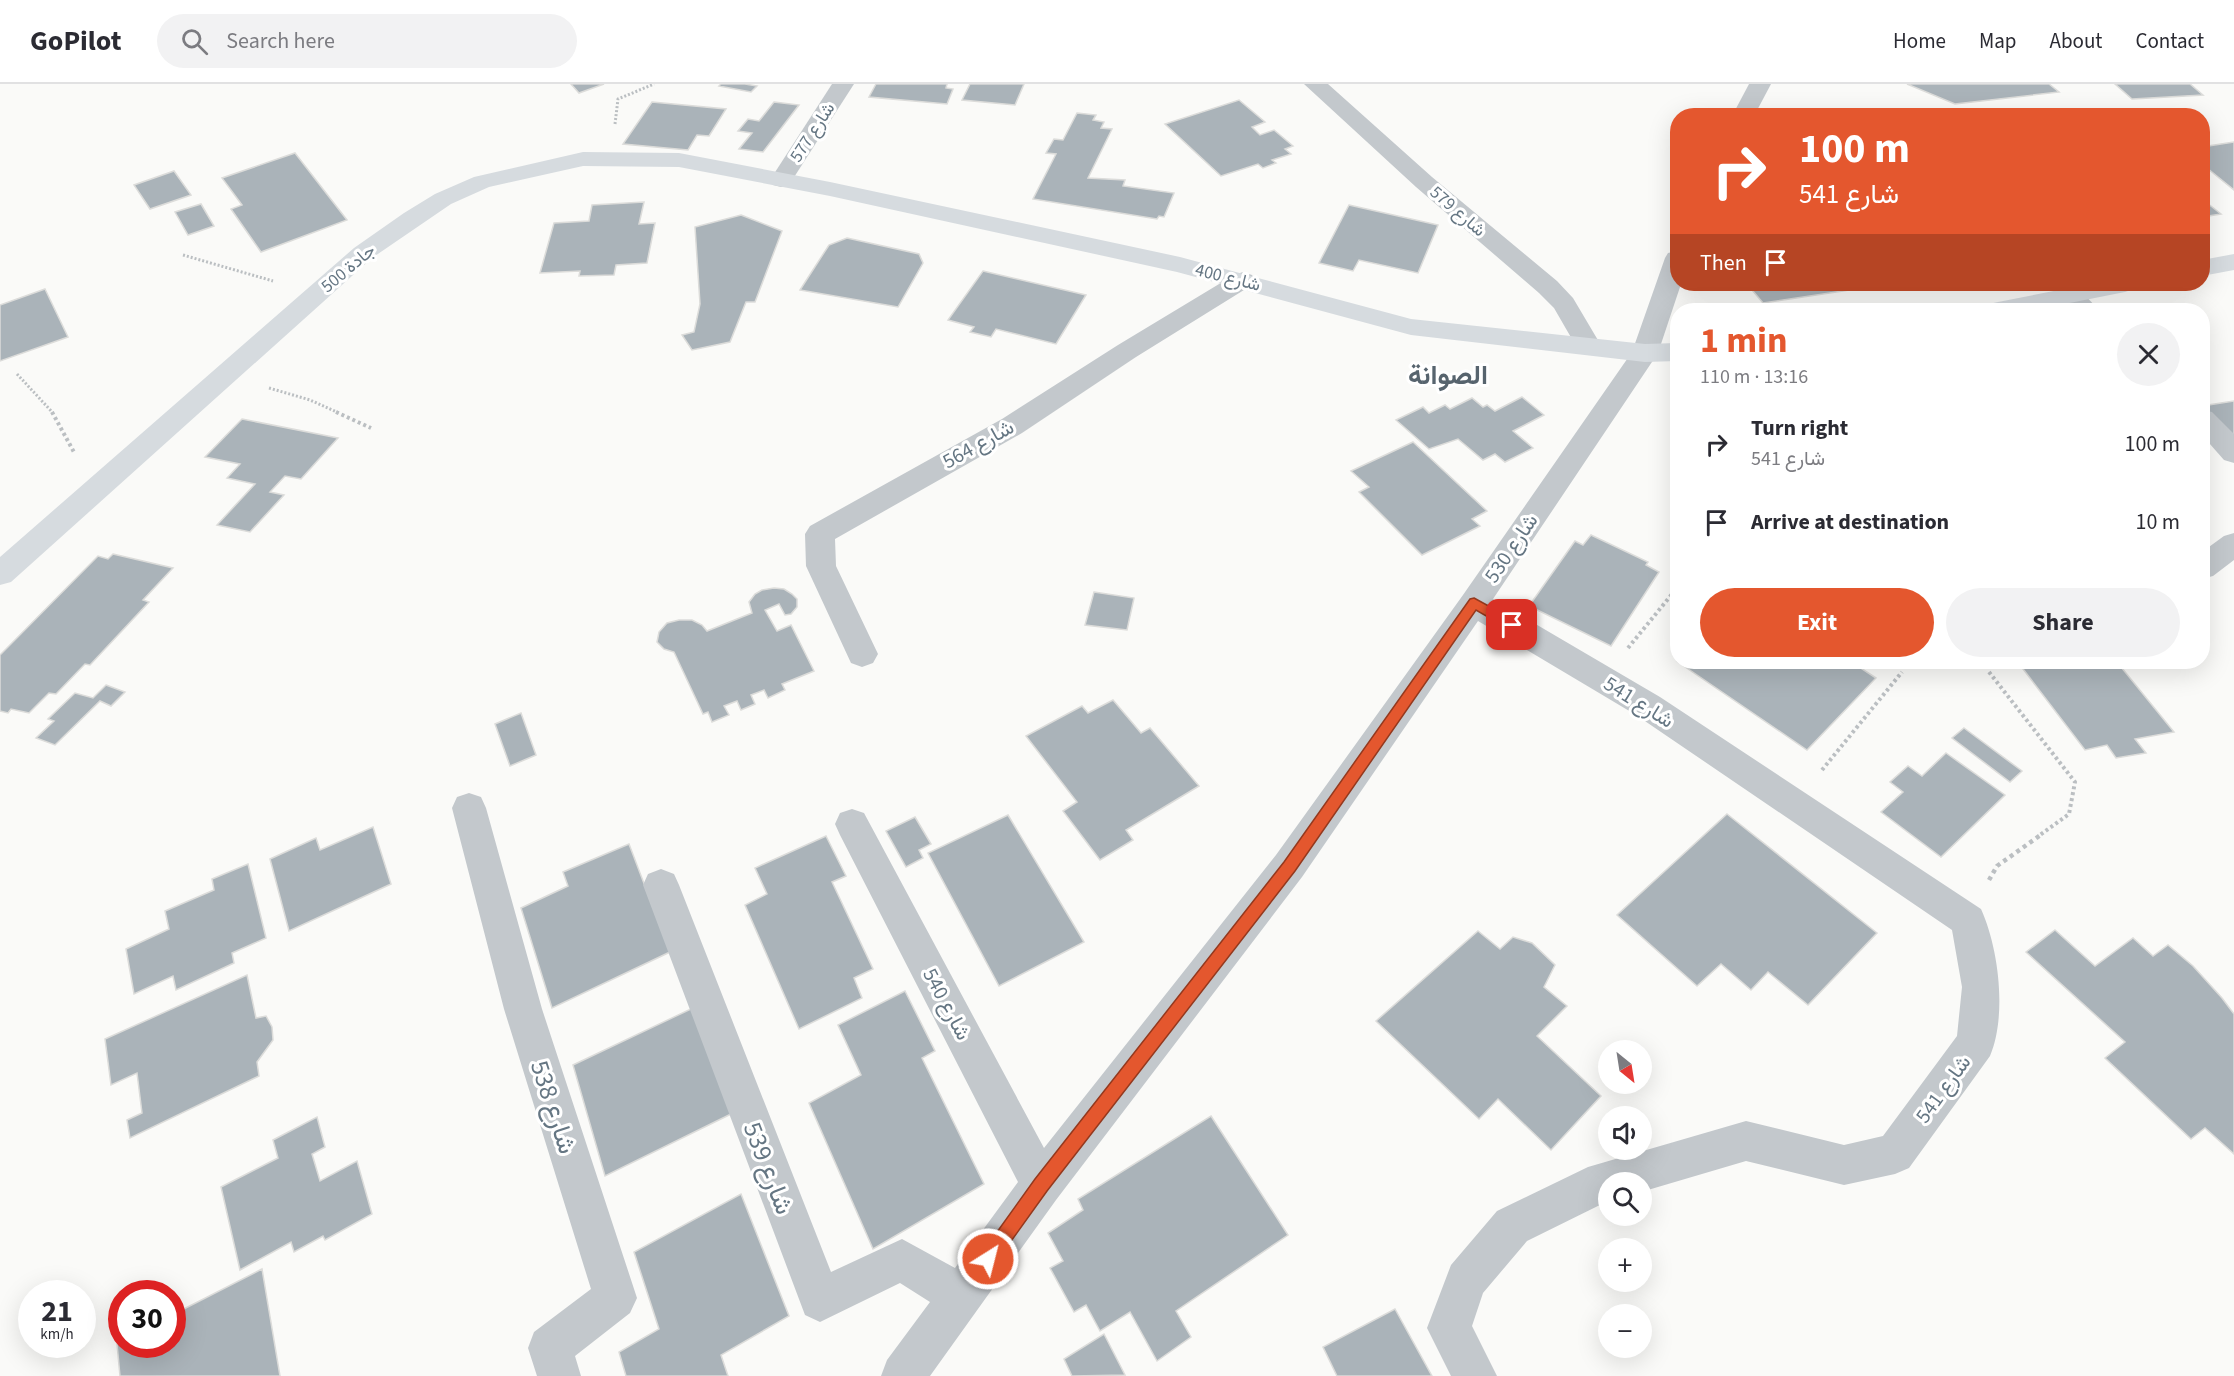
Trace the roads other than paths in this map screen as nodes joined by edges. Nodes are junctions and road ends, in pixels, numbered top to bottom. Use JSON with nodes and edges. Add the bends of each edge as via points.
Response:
{"nodes":[{"id":1,"x":843,"y":84,"type":"edge"},
{"id":2,"x":1315,"y":84,"type":"edge"},
{"id":3,"x":1760,"y":84,"type":"edge"},
{"id":4,"x":1747,"y":108,"type":"edge"},
{"id":5,"x":781,"y":180,"type":"junction"},
{"id":6,"x":2234,"y":261,"type":"edge"},
{"id":7,"x":2210,"y":266,"type":"edge"},
{"id":8,"x":1243,"y":280,"type":"junction"},
{"id":9,"x":1671,"y":291,"type":"edge"},
{"id":10,"x":2107,"y":291,"type":"edge"},
{"id":11,"x":2076,"y":303,"type":"edge"},
{"id":12,"x":1589,"y":347,"type":"junction"},
{"id":13,"x":1661,"y":352,"type":"edge"},
{"id":14,"x":2210,"y":427,"type":"edge"},
{"id":15,"x":2234,"y":453,"type":"edge"},
{"id":16,"x":2234,"y":544,"type":"edge"},
{"id":17,"x":2210,"y":561,"type":"edge"},
{"id":18,"x":0,"y":574,"type":"edge"},
{"id":19,"x":1474,"y":603,"type":"junction"},
{"id":20,"x":862,"y":654,"type":"dead end"},
{"id":21,"x":469,"y":808,"type":"dead end"},
{"id":22,"x":852,"y":824,"type":"dead end"},
{"id":23,"x":661,"y":885,"type":"dead end"},
{"id":24,"x":1041,"y":1185,"type":"junction"},
{"id":25,"x":961,"y":1296,"type":"junction"},
{"id":26,"x":558,"y":1376,"type":"edge"},
{"id":27,"x":903,"y":1376,"type":"edge"},
{"id":28,"x":1475,"y":1376,"type":"edge"}],
"edges":[{"from":1,"to":5,"type":"street","name":"شارع 577"},
{"from":2,"to":12,"type":"street","name":"شارع 579","via":[[1548,287],[1564,304]]},
{"from":3,"to":4,"type":"street"},
{"from":5,"to":8,"type":"main road","name":"شارع 400"},
{"from":5,"to":18,"type":"main road","name":"جادة 500","via":[[679,160],[583,159],[482,182],[443,199],[363,254],[324,287]]},
{"from":6,"to":7,"type":"main road"},
{"from":8,"to":12,"type":"main road","name":"شارع 400","via":[[1412,327]]},
{"from":8,"to":20,"type":"street","name":"شارع 564","via":[[1012,426],[820,534],[821,566]]},
{"from":9,"to":13,"type":"street","name":"شارع 530"},
{"from":10,"to":11,"type":"main road"},
{"from":12,"to":13,"type":"main road","name":"شارع 400"},
{"from":13,"to":19,"type":"street","name":"شارع 530","via":[[1567,464]]},
{"from":14,"to":15,"type":"street"},
{"from":16,"to":17,"type":"street"},
{"from":19,"to":24,"type":"street","name":"شارع 530","via":[[1289,866]]},
{"from":19,"to":28,"type":"street","name":"شارع 541","via":[[1648,706],[1968,921],[1981,987],[1976,1042],[1895,1154],[1844,1165],[1746,1142],[1603,1182],[1512,1226],[1466,1280],[1449,1328]]},
{"from":21,"to":26,"type":"street","name":"شارع 538","via":[[523,1009],[615,1298],[550,1348]]},
{"from":22,"to":24,"type":"street","name":"شارع 540"},
{"from":23,"to":25,"type":"street","name":"شارع 539","via":[[820,1300],[902,1260]]},
{"from":24,"to":25,"type":"street","name":"شارع 530"},
{"from":25,"to":27,"type":"street","name":"شارع 530"}]}
